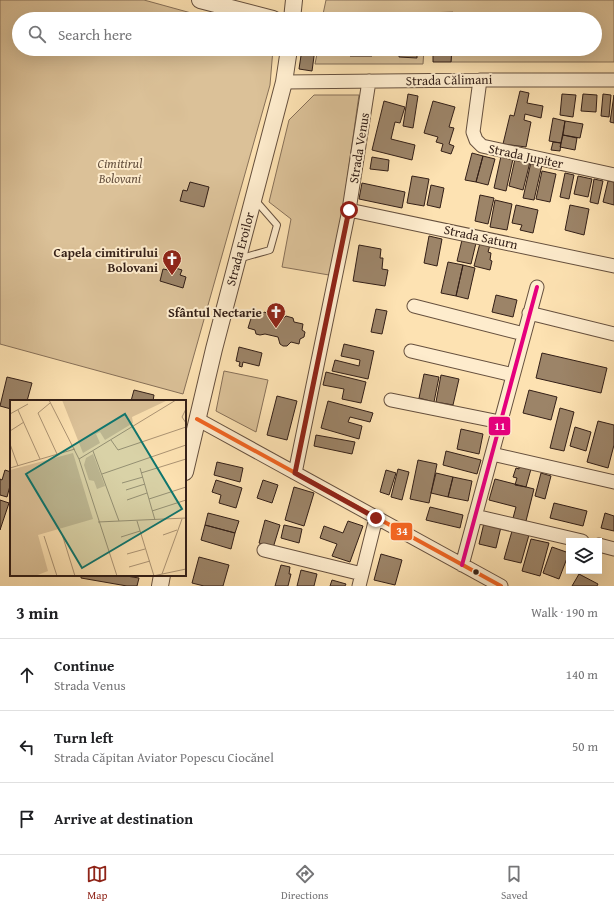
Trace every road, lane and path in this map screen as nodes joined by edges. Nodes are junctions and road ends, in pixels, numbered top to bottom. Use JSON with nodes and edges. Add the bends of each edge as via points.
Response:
{"nodes":[{"id":1,"x":294,"y":0,"type":"edge"},
{"id":2,"x":206,"y":1,"type":"edge"},
{"id":3,"x":247,"y":12,"type":"edge"},
{"id":4,"x":293,"y":12,"type":"edge"},
{"id":5,"x":288,"y":56,"type":"edge"},
{"id":6,"x":480,"y":80,"type":"junction"},
{"id":7,"x":614,"y":80,"type":"edge"},
{"id":8,"x":284,"y":82,"type":"junction"},
{"id":9,"x":369,"y":82,"type":"junction"},
{"id":10,"x":614,"y":175,"type":"edge"},
{"id":11,"x":253,"y":198,"type":"junction"},
{"id":12,"x":349,"y":210,"type":"junction"},
{"id":13,"x":237,"y":259,"type":"junction"},
{"id":14,"x":614,"y":266,"type":"edge"},
{"id":15,"x":536,"y":287,"type":"dead end"},
{"id":16,"x":414,"y":306,"type":"dead end"},
{"id":17,"x":530,"y":313,"type":"junction"},
{"id":18,"x":524,"y":334,"type":"junction"},
{"id":19,"x":614,"y":334,"type":"edge"},
{"id":20,"x":411,"y":351,"type":"dead end"},
{"id":21,"x":513,"y":375,"type":"junction"},
{"id":22,"x":390,"y":400,"type":"dead end"},
{"id":23,"x":197,"y":420,"type":"junction"},
{"id":24,"x":500,"y":422,"type":"junction"},
{"id":25,"x":492,"y":454,"type":"junction"},
{"id":26,"x":186,"y":468,"type":"edge"},
{"id":27,"x":295,"y":473,"type":"junction"},
{"id":28,"x":614,"y":482,"type":"edge"},
{"id":29,"x":475,"y":516,"type":"junction"},
{"id":30,"x":376,"y":518,"type":"junction"},
{"id":31,"x":569,"y":538,"type":"edge"},
{"id":32,"x":602,"y":546,"type":"edge"},
{"id":33,"x":614,"y":549,"type":"edge"},
{"id":34,"x":264,"y":550,"type":"dead end"},
{"id":35,"x":462,"y":565,"type":"junction"},
{"id":36,"x":162,"y":576,"type":"edge"},
{"id":37,"x":361,"y":580,"type":"edge"},
{"id":38,"x":160,"y":586,"type":"edge"},
{"id":39,"x":501,"y":586,"type":"edge"}],
"edges":[{"from":1,"to":4,"type":"street"},
{"from":2,"to":3,"type":"street"},
{"from":5,"to":8,"type":"street","name":"Strada Eroilor"},
{"from":6,"to":7,"type":"street","name":"Strada Călimani"},
{"from":6,"to":9,"type":"street","name":"Strada Călimani"},
{"from":6,"to":10,"type":"street","name":"Strada Jupiter","via":[[473,132],[482,146]]},
{"from":8,"to":9,"type":"street","name":"Strada Călimani"},
{"from":8,"to":11,"type":"street","name":"Strada Eroilor"},
{"from":9,"to":12,"type":"street","name":"Strada Venus"},
{"from":11,"to":13,"type":"street","name":"Strada Eroilor"},
{"from":11,"to":13,"type":"lane","via":[[276,225],[270,250]]},
{"from":12,"to":14,"type":"street","name":"Strada Saturn"},
{"from":12,"to":27,"type":"street","name":"Strada Venus"},
{"from":13,"to":23,"type":"street","name":"Strada Eroilor"},
{"from":15,"to":17,"type":"street"},
{"from":16,"to":18,"type":"street"},
{"from":17,"to":18,"type":"street"},
{"from":17,"to":19,"type":"street"},
{"from":18,"to":21,"type":"street"},
{"from":20,"to":21,"type":"street"},
{"from":21,"to":24,"type":"street"},
{"from":22,"to":24,"type":"street"},
{"from":23,"to":26,"type":"street","name":"Strada Eroilor"},
{"from":23,"to":27,"type":"street"},
{"from":24,"to":25,"type":"street"},
{"from":25,"to":28,"type":"street"},
{"from":25,"to":29,"type":"street"},
{"from":27,"to":30,"type":"street"},
{"from":29,"to":31,"type":"street"},
{"from":29,"to":35,"type":"street"},
{"from":30,"to":35,"type":"street"},
{"from":30,"to":37,"type":"street"},
{"from":32,"to":33,"type":"street"},
{"from":34,"to":37,"type":"street"},
{"from":35,"to":39,"type":"street"},
{"from":36,"to":38,"type":"street"}]}
